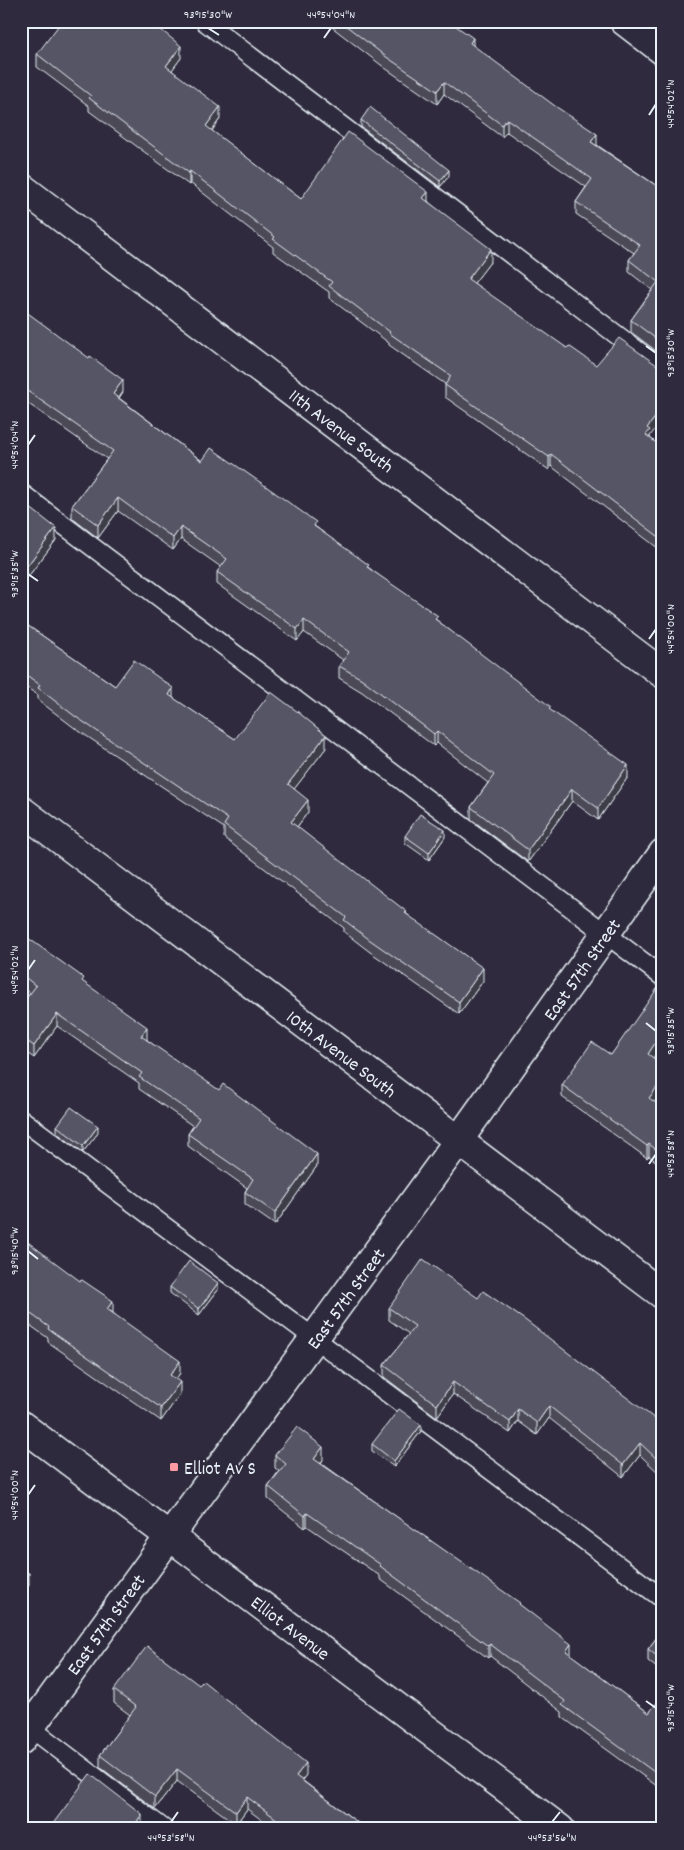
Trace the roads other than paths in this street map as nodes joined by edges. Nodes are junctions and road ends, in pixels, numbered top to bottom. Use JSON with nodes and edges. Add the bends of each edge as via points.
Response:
{"nodes":[{"id":1,"x":204,"y":21,"type":"edge"},
{"id":2,"x":624,"y":21,"type":"edge"},
{"id":3,"x":663,"y":51,"type":"edge"},
{"id":4,"x":21,"y":187,"type":"edge"},
{"id":5,"x":663,"y":370,"type":"edge"},
{"id":6,"x":21,"y":493,"type":"edge"},
{"id":7,"x":663,"y":674,"type":"edge"},
{"id":8,"x":21,"y":810,"type":"edge"},
{"id":9,"x":663,"y":852,"type":"edge"},
{"id":10,"x":606,"y":934,"type":"junction"},
{"id":11,"x":663,"y":977,"type":"edge"},
{"id":12,"x":21,"y":1119,"type":"edge"},
{"id":13,"x":458,"y":1141,"type":"junction"},
{"id":14,"x":663,"y":1295,"type":"edge"},
{"id":15,"x":315,"y":1339,"type":"junction"},
{"id":16,"x":21,"y":1425,"type":"edge"},
{"id":17,"x":168,"y":1536,"type":"junction"},
{"id":18,"x":663,"y":1599,"type":"edge"},
{"id":19,"x":24,"y":1729,"type":"edge"},
{"id":20,"x":164,"y":1829,"type":"edge"},
{"id":21,"x":560,"y":1829,"type":"edge"}],
"edges":[{"from":1,"to":5,"type":"lane"},
{"from":2,"to":3,"type":"street"},
{"from":4,"to":7,"type":"street","name":"11th Avenue South"},
{"from":6,"to":10,"type":"lane"},
{"from":8,"to":13,"type":"street","name":"10th Avenue South"},
{"from":9,"to":10,"type":"street","name":"East 57th Street"},
{"from":10,"to":11,"type":"lane"},
{"from":10,"to":13,"type":"street","name":"East 57th Street"},
{"from":12,"to":15,"type":"lane"},
{"from":13,"to":14,"type":"street","name":"10th Avenue South"},
{"from":13,"to":15,"type":"street","name":"East 57th Street"},
{"from":15,"to":17,"type":"street","name":"East 57th Street"},
{"from":15,"to":18,"type":"lane"},
{"from":16,"to":17,"type":"street","name":"Elliot Avenue"},
{"from":17,"to":19,"type":"street","name":"East 57th Street"},
{"from":17,"to":21,"type":"street","name":"Elliot Avenue"},
{"from":19,"to":20,"type":"lane"}]}
